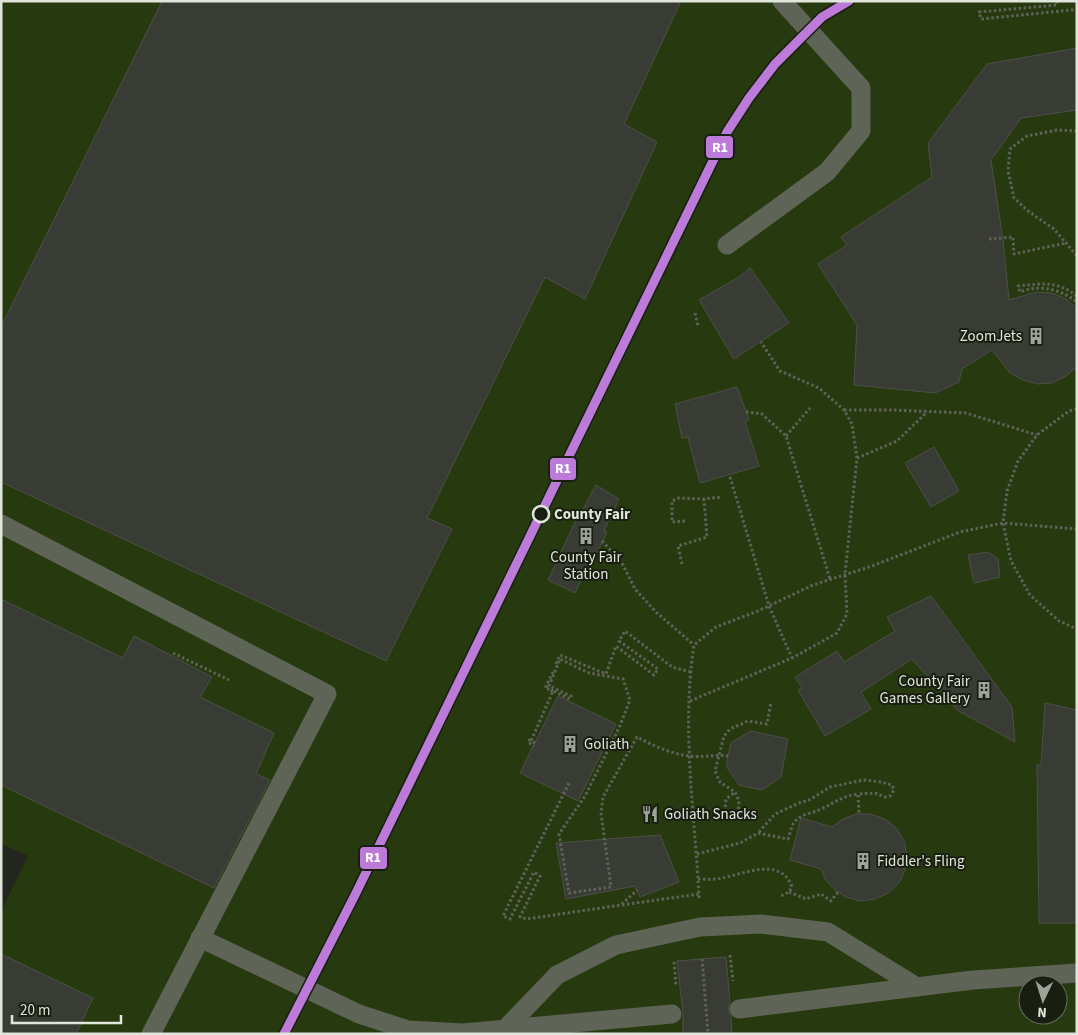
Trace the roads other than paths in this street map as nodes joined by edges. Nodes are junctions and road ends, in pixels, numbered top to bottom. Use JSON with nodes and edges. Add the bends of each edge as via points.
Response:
{"nodes":[{"id":1,"x":782,"y":1,"type":"edge"},
{"id":2,"x":727,"y":245,"type":"dead end"},
{"id":3,"x":1,"y":524,"type":"edge"},
{"id":4,"x":200,"y":938,"type":"junction"},
{"id":5,"x":1077,"y":973,"type":"edge"},
{"id":6,"x":917,"y":987,"type":"junction"},
{"id":7,"x":739,"y":1009,"type":"dead end"},
{"id":8,"x":672,"y":1014,"type":"dead end"},
{"id":9,"x":506,"y":1028,"type":"junction"},
{"id":10,"x":440,"y":1033,"type":"edge"},
{"id":11,"x":151,"y":1034,"type":"edge"}],
"edges":[{"from":1,"to":2,"type":"lane","via":[[861,88],[861,131],[827,172]]},
{"from":3,"to":4,"type":"lane","via":[[327,694]]},
{"from":4,"to":10,"type":"lane","via":[[359,1014],[408,1030]]},
{"from":4,"to":11,"type":"lane"},
{"from":5,"to":6,"type":"lane"},
{"from":6,"to":7,"type":"lane"},
{"from":6,"to":9,"type":"lane","via":[[828,932],[761,924],[700,927],[616,945],[557,975]]},
{"from":8,"to":9,"type":"lane"},
{"from":9,"to":10,"type":"lane"}]}
